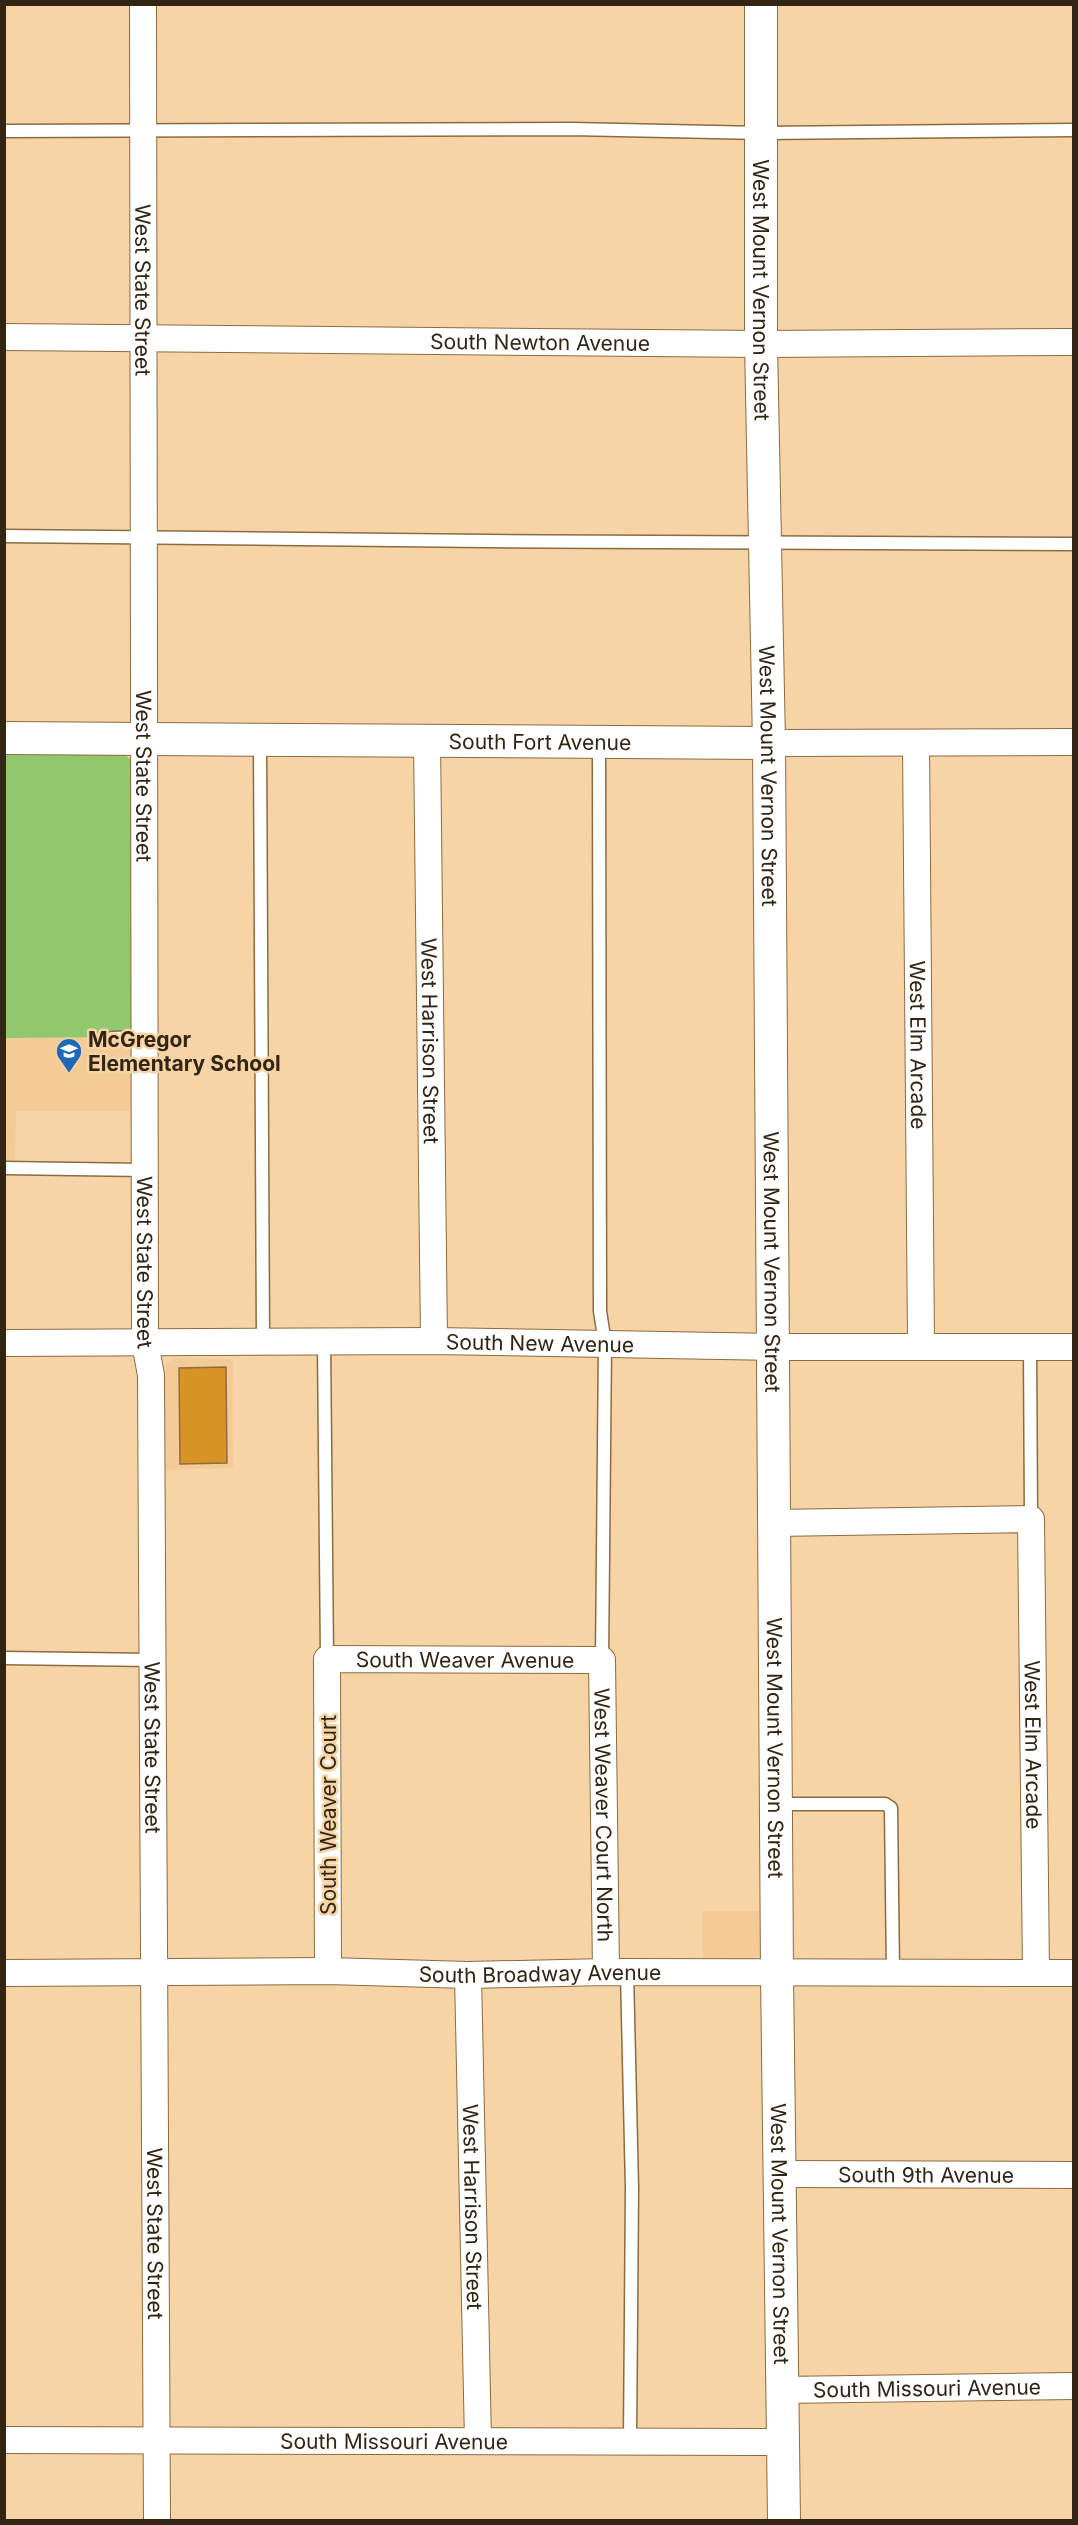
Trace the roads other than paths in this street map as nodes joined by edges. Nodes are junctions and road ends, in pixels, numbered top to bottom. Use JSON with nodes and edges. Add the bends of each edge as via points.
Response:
{"nodes":[{"id":1,"x":143,"y":4,"type":"edge"},
{"id":2,"x":760,"y":4,"type":"edge"},
{"id":3,"x":1074,"y":130,"type":"edge"},
{"id":4,"x":4,"y":131,"type":"edge"},
{"id":5,"x":143,"y":132,"type":"junction"},
{"id":6,"x":761,"y":133,"type":"junction"},
{"id":7,"x":4,"y":337,"type":"edge"},
{"id":8,"x":143,"y":337,"type":"junction"},
{"id":9,"x":1074,"y":342,"type":"edge"},
{"id":10,"x":760,"y":344,"type":"junction"},
{"id":11,"x":4,"y":536,"type":"edge"},
{"id":12,"x":144,"y":538,"type":"junction"},
{"id":13,"x":764,"y":541,"type":"junction"},
{"id":14,"x":1074,"y":544,"type":"edge"},
{"id":15,"x":4,"y":738,"type":"edge"},
{"id":16,"x":146,"y":739,"type":"junction"},
{"id":17,"x":260,"y":740,"type":"junction"},
{"id":18,"x":427,"y":741,"type":"junction"},
{"id":19,"x":599,"y":742,"type":"junction"},
{"id":20,"x":1074,"y":742,"type":"edge"},
{"id":21,"x":768,"y":743,"type":"junction"},
{"id":22,"x":916,"y":743,"type":"junction"},
{"id":23,"x":144,"y":1037,"type":"junction"},
{"id":24,"x":112,"y":1038,"type":"dead end"},
{"id":25,"x":4,"y":1168,"type":"edge"},
{"id":26,"x":144,"y":1170,"type":"junction"},
{"id":27,"x":434,"y":1341,"type":"junction"},
{"id":28,"x":263,"y":1342,"type":"junction"},
{"id":29,"x":324,"y":1342,"type":"junction"},
{"id":30,"x":4,"y":1343,"type":"edge"},
{"id":31,"x":145,"y":1343,"type":"junction"},
{"id":32,"x":605,"y":1344,"type":"junction"},
{"id":33,"x":921,"y":1345,"type":"junction"},
{"id":34,"x":773,"y":1347,"type":"junction"},
{"id":35,"x":1030,"y":1347,"type":"junction"},
{"id":36,"x":1074,"y":1347,"type":"edge"},
{"id":37,"x":1031,"y":1519,"type":"junction"},
{"id":38,"x":774,"y":1523,"type":"junction"},
{"id":39,"x":4,"y":1658,"type":"edge"},
{"id":40,"x":327,"y":1659,"type":"junction"},
{"id":41,"x":153,"y":1660,"type":"junction"},
{"id":42,"x":602,"y":1660,"type":"junction"},
{"id":43,"x":776,"y":1803,"type":"junction"},
{"id":44,"x":328,"y":1971,"type":"junction"},
{"id":45,"x":617,"y":1972,"type":"junction"},
{"id":46,"x":4,"y":1973,"type":"edge"},
{"id":47,"x":156,"y":1973,"type":"junction"},
{"id":48,"x":1036,"y":1973,"type":"junction"},
{"id":49,"x":1074,"y":1973,"type":"edge"},
{"id":50,"x":777,"y":1974,"type":"junction"},
{"id":51,"x":893,"y":1974,"type":"junction"},
{"id":52,"x":468,"y":1975,"type":"junction"},
{"id":53,"x":778,"y":2174,"type":"junction"},
{"id":54,"x":1074,"y":2175,"type":"edge"},
{"id":55,"x":1074,"y":2386,"type":"edge"},
{"id":56,"x":781,"y":2390,"type":"junction"},
{"id":57,"x":4,"y":2440,"type":"edge"},
{"id":58,"x":156,"y":2441,"type":"junction"},
{"id":59,"x":478,"y":2441,"type":"junction"},
{"id":60,"x":630,"y":2441,"type":"junction"},
{"id":61,"x":782,"y":2442,"type":"junction"},
{"id":62,"x":157,"y":2520,"type":"edge"},
{"id":63,"x":784,"y":2520,"type":"edge"}],
"edges":[{"from":1,"to":5,"type":"street","name":"West State Street"},
{"from":2,"to":6,"type":"street","name":"West Mount Vernon Street"},
{"from":3,"to":6,"type":"lane"},
{"from":4,"to":5,"type":"lane"},
{"from":5,"to":6,"type":"lane","via":[[215,129]]},
{"from":5,"to":8,"type":"street","name":"West State Street"},
{"from":6,"to":10,"type":"street","name":"West Mount Vernon Street"},
{"from":7,"to":8,"type":"street","name":"South Newton Avenue"},
{"from":8,"to":10,"type":"street","name":"South Newton Avenue"},
{"from":8,"to":12,"type":"street","name":"West State Street"},
{"from":9,"to":10,"type":"street","name":"South Newton Avenue"},
{"from":10,"to":13,"type":"street","name":"West Mount Vernon Street"},
{"from":11,"to":12,"type":"lane"},
{"from":12,"to":13,"type":"lane","via":[[662,544]]},
{"from":12,"to":16,"type":"street","name":"West State Street"},
{"from":13,"to":14,"type":"lane"},
{"from":13,"to":21,"type":"street","name":"West Mount Vernon Street"},
{"from":15,"to":16,"type":"street","name":"South Fort Avenue"},
{"from":16,"to":17,"type":"street","name":"South Fort Avenue"},
{"from":16,"to":23,"type":"street","name":"West State Street"},
{"from":17,"to":18,"type":"street","name":"South Fort Avenue"},
{"from":17,"to":28,"type":"lane"},
{"from":18,"to":19,"type":"street","name":"South Fort Avenue"},
{"from":18,"to":27,"type":"street","name":"West Harrison Street"},
{"from":19,"to":21,"type":"street","name":"South Fort Avenue"},
{"from":19,"to":32,"type":"lane","via":[[600,1311]]},
{"from":20,"to":22,"type":"street","name":"South Fort Avenue"},
{"from":21,"to":22,"type":"street","name":"South Fort Avenue"},
{"from":21,"to":34,"type":"street","name":"West Mount Vernon Street"},
{"from":22,"to":33,"type":"street","name":"West Elm Arcade"},
{"from":23,"to":24,"type":"lane"},
{"from":23,"to":26,"type":"street","name":"West State Street"},
{"from":25,"to":26,"type":"lane"},
{"from":26,"to":31,"type":"street","name":"West State Street"},
{"from":27,"to":29,"type":"street","name":"South New Avenue"},
{"from":27,"to":32,"type":"street","name":"South New Avenue"},
{"from":28,"to":29,"type":"street","name":"South New Avenue"},
{"from":28,"to":31,"type":"street","name":"South New Avenue"},
{"from":29,"to":40,"type":"lane"},
{"from":30,"to":31,"type":"street","name":"South New Avenue"},
{"from":31,"to":41,"type":"street","name":"West State Street","via":[[151,1375]]},
{"from":32,"to":34,"type":"street","name":"South New Avenue"},
{"from":32,"to":42,"type":"lane"},
{"from":33,"to":34,"type":"street","name":"South New Avenue"},
{"from":33,"to":35,"type":"street","name":"South New Avenue"},
{"from":34,"to":38,"type":"street","name":"West Mount Vernon Street"},
{"from":35,"to":36,"type":"street","name":"South New Avenue"},
{"from":35,"to":37,"type":"lane"},
{"from":37,"to":38,"type":"street"},
{"from":37,"to":48,"type":"street","name":"West Elm Arcade"},
{"from":38,"to":43,"type":"street","name":"West Mount Vernon Street"},
{"from":39,"to":41,"type":"lane"},
{"from":40,"to":42,"type":"street","name":"South Weaver Avenue"},
{"from":40,"to":44,"type":"street","name":"South Weaver Court"},
{"from":41,"to":47,"type":"street","name":"West State Street"},
{"from":42,"to":45,"type":"street","name":"West Weaver Court North"},
{"from":43,"to":50,"type":"street","name":"West Mount Vernon Street"},
{"from":43,"to":51,"type":"lane","via":[[885,1804],[891,1808]]},
{"from":44,"to":47,"type":"street","name":"South Broadway Avenue"},
{"from":44,"to":52,"type":"street","name":"South Broadway Avenue"},
{"from":45,"to":50,"type":"street","name":"South Broadway Avenue"},
{"from":45,"to":52,"type":"street","name":"South Broadway Avenue"},
{"from":45,"to":60,"type":"lane","via":[[632,2188]]},
{"from":46,"to":47,"type":"street","name":"South Broadway Avenue"},
{"from":47,"to":58,"type":"street","name":"West State Street"},
{"from":48,"to":49,"type":"street","name":"South Broadway Avenue"},
{"from":48,"to":51,"type":"street","name":"South Broadway Avenue"},
{"from":50,"to":51,"type":"street","name":"South Broadway Avenue"},
{"from":50,"to":53,"type":"street","name":"West Mount Vernon Street"},
{"from":52,"to":59,"type":"street","name":"West Harrison Street"},
{"from":53,"to":54,"type":"street","name":"South 9th Avenue"},
{"from":53,"to":56,"type":"street","name":"West Mount Vernon Street"},
{"from":55,"to":56,"type":"street","name":"South Missouri Avenue"},
{"from":56,"to":61,"type":"street","name":"West Mount Vernon Street"},
{"from":57,"to":58,"type":"street","name":"South Missouri Avenue"},
{"from":58,"to":59,"type":"street","name":"South Missouri Avenue"},
{"from":58,"to":62,"type":"street","name":"West State Street"},
{"from":59,"to":60,"type":"street","name":"South Missouri Avenue"},
{"from":60,"to":61,"type":"street","name":"South Missouri Avenue"},
{"from":61,"to":63,"type":"street","name":"West Mount Vernon Street"}]}
